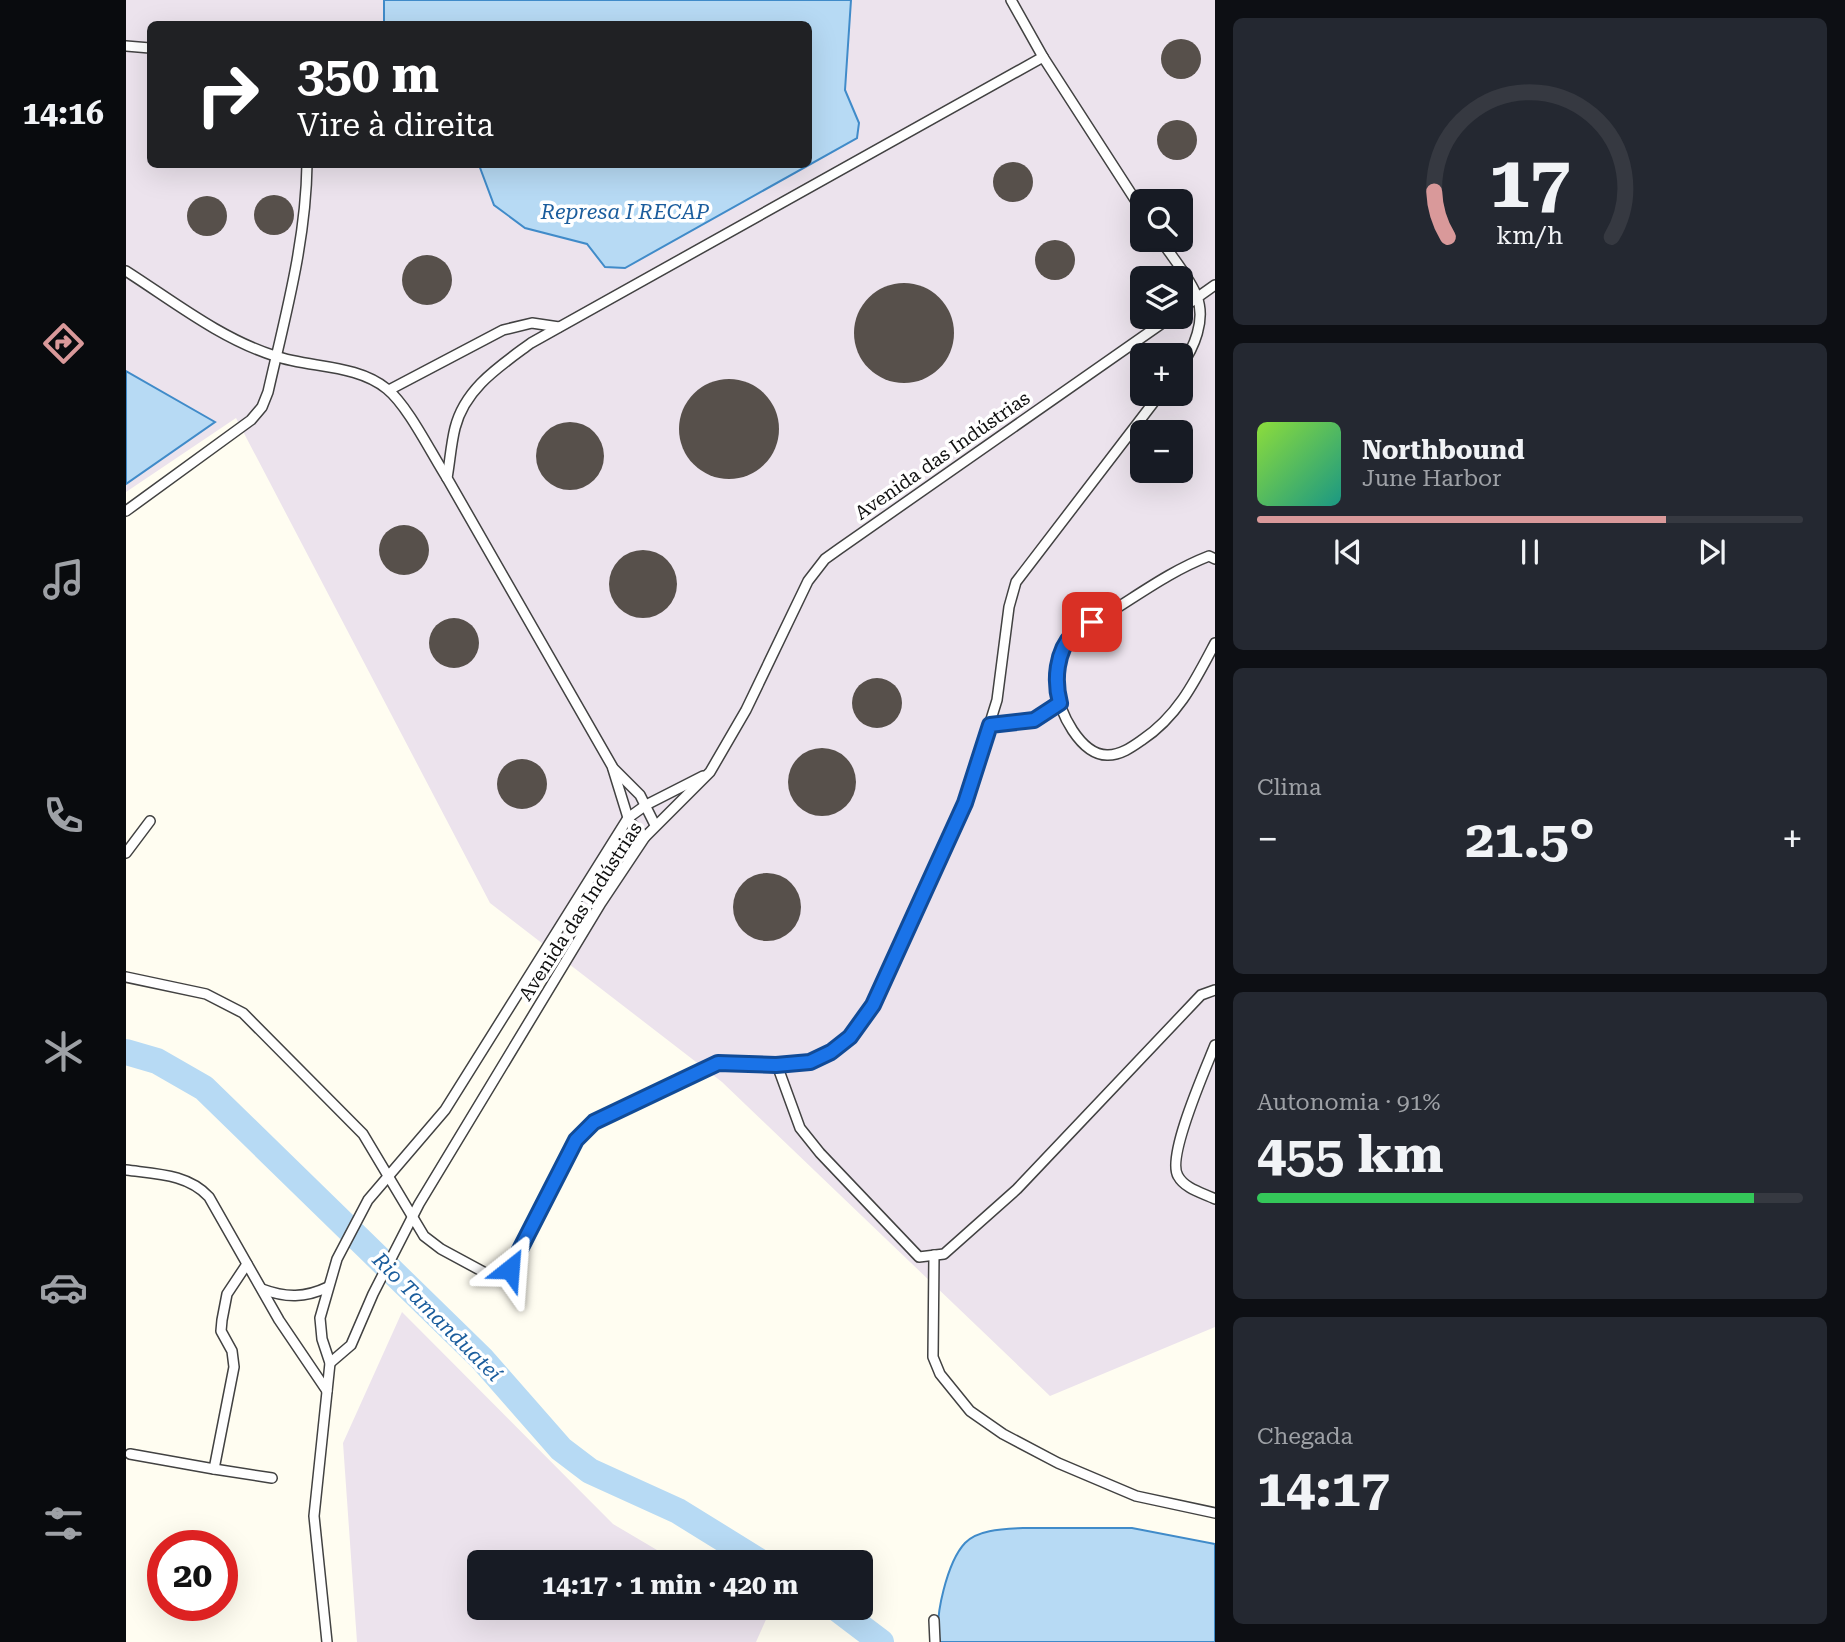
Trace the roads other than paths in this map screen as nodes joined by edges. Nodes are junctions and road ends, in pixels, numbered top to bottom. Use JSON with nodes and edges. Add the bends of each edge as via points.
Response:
{"nodes":[{"id":1,"x":1011,"y":0,"type":"edge"},
{"id":2,"x":126,"y":46,"type":"edge"},
{"id":3,"x":147,"y":48,"type":"edge"},
{"id":4,"x":1043,"y":57,"type":"junction"},
{"id":5,"x":307,"y":168,"type":"edge"},
{"id":6,"x":1130,"y":192,"type":"edge"},
{"id":7,"x":1169,"y":252,"type":"edge"},
{"id":8,"x":126,"y":271,"type":"edge"},
{"id":9,"x":1215,"y":285,"type":"edge"},
{"id":10,"x":1198,"y":298,"type":"junction"},
{"id":11,"x":1193,"y":301,"type":"edge"},
{"id":12,"x":559,"y":327,"type":"junction"},
{"id":13,"x":1154,"y":329,"type":"edge"},
{"id":14,"x":1193,"y":348,"type":"edge"},
{"id":15,"x":276,"y":357,"type":"junction"},
{"id":16,"x":389,"y":390,"type":"junction"},
{"id":17,"x":1151,"y":406,"type":"edge"},
{"id":18,"x":447,"y":478,"type":"junction"},
{"id":19,"x":126,"y":511,"type":"edge"},
{"id":20,"x":1215,"y":559,"type":"edge"},
{"id":21,"x":1215,"y":643,"type":"edge"},
{"id":22,"x":1060,"y":703,"type":"junction"},
{"id":23,"x":990,"y":725,"type":"junction"},
{"id":24,"x":612,"y":766,"type":"junction"},
{"id":25,"x":710,"y":772,"type":"junction"},
{"id":26,"x":646,"y":805,"type":"junction"},
{"id":27,"x":628,"y":818,"type":"junction"},
{"id":28,"x":150,"y":821,"type":"dead end"},
{"id":29,"x":655,"y":825,"type":"junction"},
{"id":30,"x":645,"y":837,"type":"junction"},
{"id":31,"x":126,"y":853,"type":"edge"},
{"id":32,"x":126,"y":977,"type":"edge"},
{"id":33,"x":1215,"y":990,"type":"edge"},
{"id":34,"x":1215,"y":1045,"type":"edge"},
{"id":35,"x":776,"y":1065,"type":"junction"},
{"id":36,"x":1211,"y":1066,"type":"edge"},
{"id":37,"x":126,"y":1170,"type":"edge"},
{"id":38,"x":388,"y":1173,"type":"junction"},
{"id":39,"x":1215,"y":1199,"type":"edge"},
{"id":40,"x":411,"y":1218,"type":"junction"},
{"id":41,"x":934,"y":1255,"type":"junction"},
{"id":42,"x":247,"y":1264,"type":"junction"},
{"id":43,"x":328,"y":1287,"type":"junction"},
{"id":44,"x":262,"y":1289,"type":"junction"},
{"id":45,"x":330,"y":1363,"type":"junction"},
{"id":46,"x":327,"y":1391,"type":"junction"},
{"id":47,"x":130,"y":1454,"type":"dead end"},
{"id":48,"x":215,"y":1469,"type":"junction"},
{"id":49,"x":272,"y":1478,"type":"dead end"},
{"id":50,"x":1215,"y":1513,"type":"edge"},
{"id":51,"x":934,"y":1620,"type":"dead end"},
{"id":52,"x":327,"y":1642,"type":"edge"},
{"id":53,"x":935,"y":1642,"type":"edge"}],
"edges":[{"from":1,"to":4,"type":"lane"},
{"from":2,"to":3,"type":"lane"},
{"from":4,"to":6,"type":"lane"},
{"from":4,"to":12,"type":"lane"},
{"from":5,"to":15,"type":"lane","via":[[306,206]]},
{"from":7,"to":10,"type":"lane"},
{"from":8,"to":15,"type":"lane","via":[[238,342]]},
{"from":9,"to":10,"type":"lane"},
{"from":10,"to":11,"type":"lane"},
{"from":10,"to":14,"type":"lane"},
{"from":12,"to":16,"type":"lane","via":[[533,323],[503,330]]},
{"from":12,"to":18,"type":"lane","via":[[486,376],[468,399],[455,426]]},
{"from":13,"to":25,"type":"lane","name":"Avenida das Indústrias","via":[[825,559],[808,581],[746,710]]},
{"from":15,"to":16,"type":"lane","via":[[363,375]]},
{"from":15,"to":19,"type":"lane","via":[[268,392],[251,420]]},
{"from":16,"to":18,"type":"lane"},
{"from":17,"to":23,"type":"lane","via":[[1016,582]]},
{"from":18,"to":24,"type":"lane"},
{"from":20,"to":22,"type":"lane","via":[[1209,556],[1180,567],[1073,633],[1062,653],[1056,686]]},
{"from":21,"to":22,"type":"lane","via":[[1169,720],[1127,751],[1106,755],[1085,747]]},
{"from":22,"to":23,"type":"lane","via":[[1034,720]]},
{"from":23,"to":35,"type":"lane","via":[[965,803],[873,1005],[850,1037],[831,1052],[810,1062]]},
{"from":24,"to":26,"type":"lane"},
{"from":24,"to":27,"type":"lane"},
{"from":25,"to":26,"type":"lane"},
{"from":25,"to":29,"type":"lane","name":"Avenida das Indústrias"},
{"from":26,"to":27,"type":"lane"},
{"from":26,"to":29,"type":"lane"},
{"from":27,"to":30,"type":"lane"},
{"from":27,"to":38,"type":"lane","name":"Avenida das Indústrias","via":[[445,1110]]},
{"from":28,"to":31,"type":"lane"},
{"from":29,"to":30,"type":"lane","name":"Avenida das Indústrias"},
{"from":30,"to":40,"type":"lane","name":"Avenida das Indústrias"},
{"from":32,"to":38,"type":"lane","via":[[206,994],[243,1013],[363,1134]]},
{"from":33,"to":41,"type":"lane","via":[[1201,995],[1017,1189],[944,1254]]},
{"from":34,"to":36,"type":"lane"},
{"from":35,"to":40,"type":"lane","via":[[718,1063],[594,1122],[576,1140],[504,1275],[491,1276],[441,1249]]},
{"from":35,"to":41,"type":"lane","via":[[800,1128],[820,1153],[919,1257]]},
{"from":36,"to":39,"type":"lane","via":[[1178,1145],[1175,1165],[1177,1176],[1188,1186]]},
{"from":37,"to":42,"type":"lane","via":[[192,1182],[209,1197]]},
{"from":38,"to":40,"type":"lane"},
{"from":38,"to":43,"type":"lane","name":"Avenida das Indústrias","via":[[368,1200],[337,1259]]},
{"from":40,"to":45,"type":"lane","name":"Avenida das Indústrias","via":[[351,1345]]},
{"from":41,"to":50,"type":"lane","via":[[933,1357],[940,1374],[970,1411],[1059,1463],[1125,1491]]},
{"from":42,"to":44,"type":"lane"},
{"from":42,"to":48,"type":"lane","via":[[227,1294],[222,1320],[233,1367]]},
{"from":43,"to":44,"type":"lane","via":[[293,1296]]},
{"from":43,"to":45,"type":"lane","name":"Avenida das Indústrias","via":[[320,1318],[321,1339]]},
{"from":44,"to":46,"type":"lane"},
{"from":45,"to":46,"type":"lane","name":"Avenida das Indústrias"},
{"from":46,"to":52,"type":"lane","name":"Avenida das Indústrias","via":[[313,1516]]},
{"from":47,"to":48,"type":"lane"},
{"from":48,"to":49,"type":"lane"},
{"from":51,"to":53,"type":"lane"}]}
